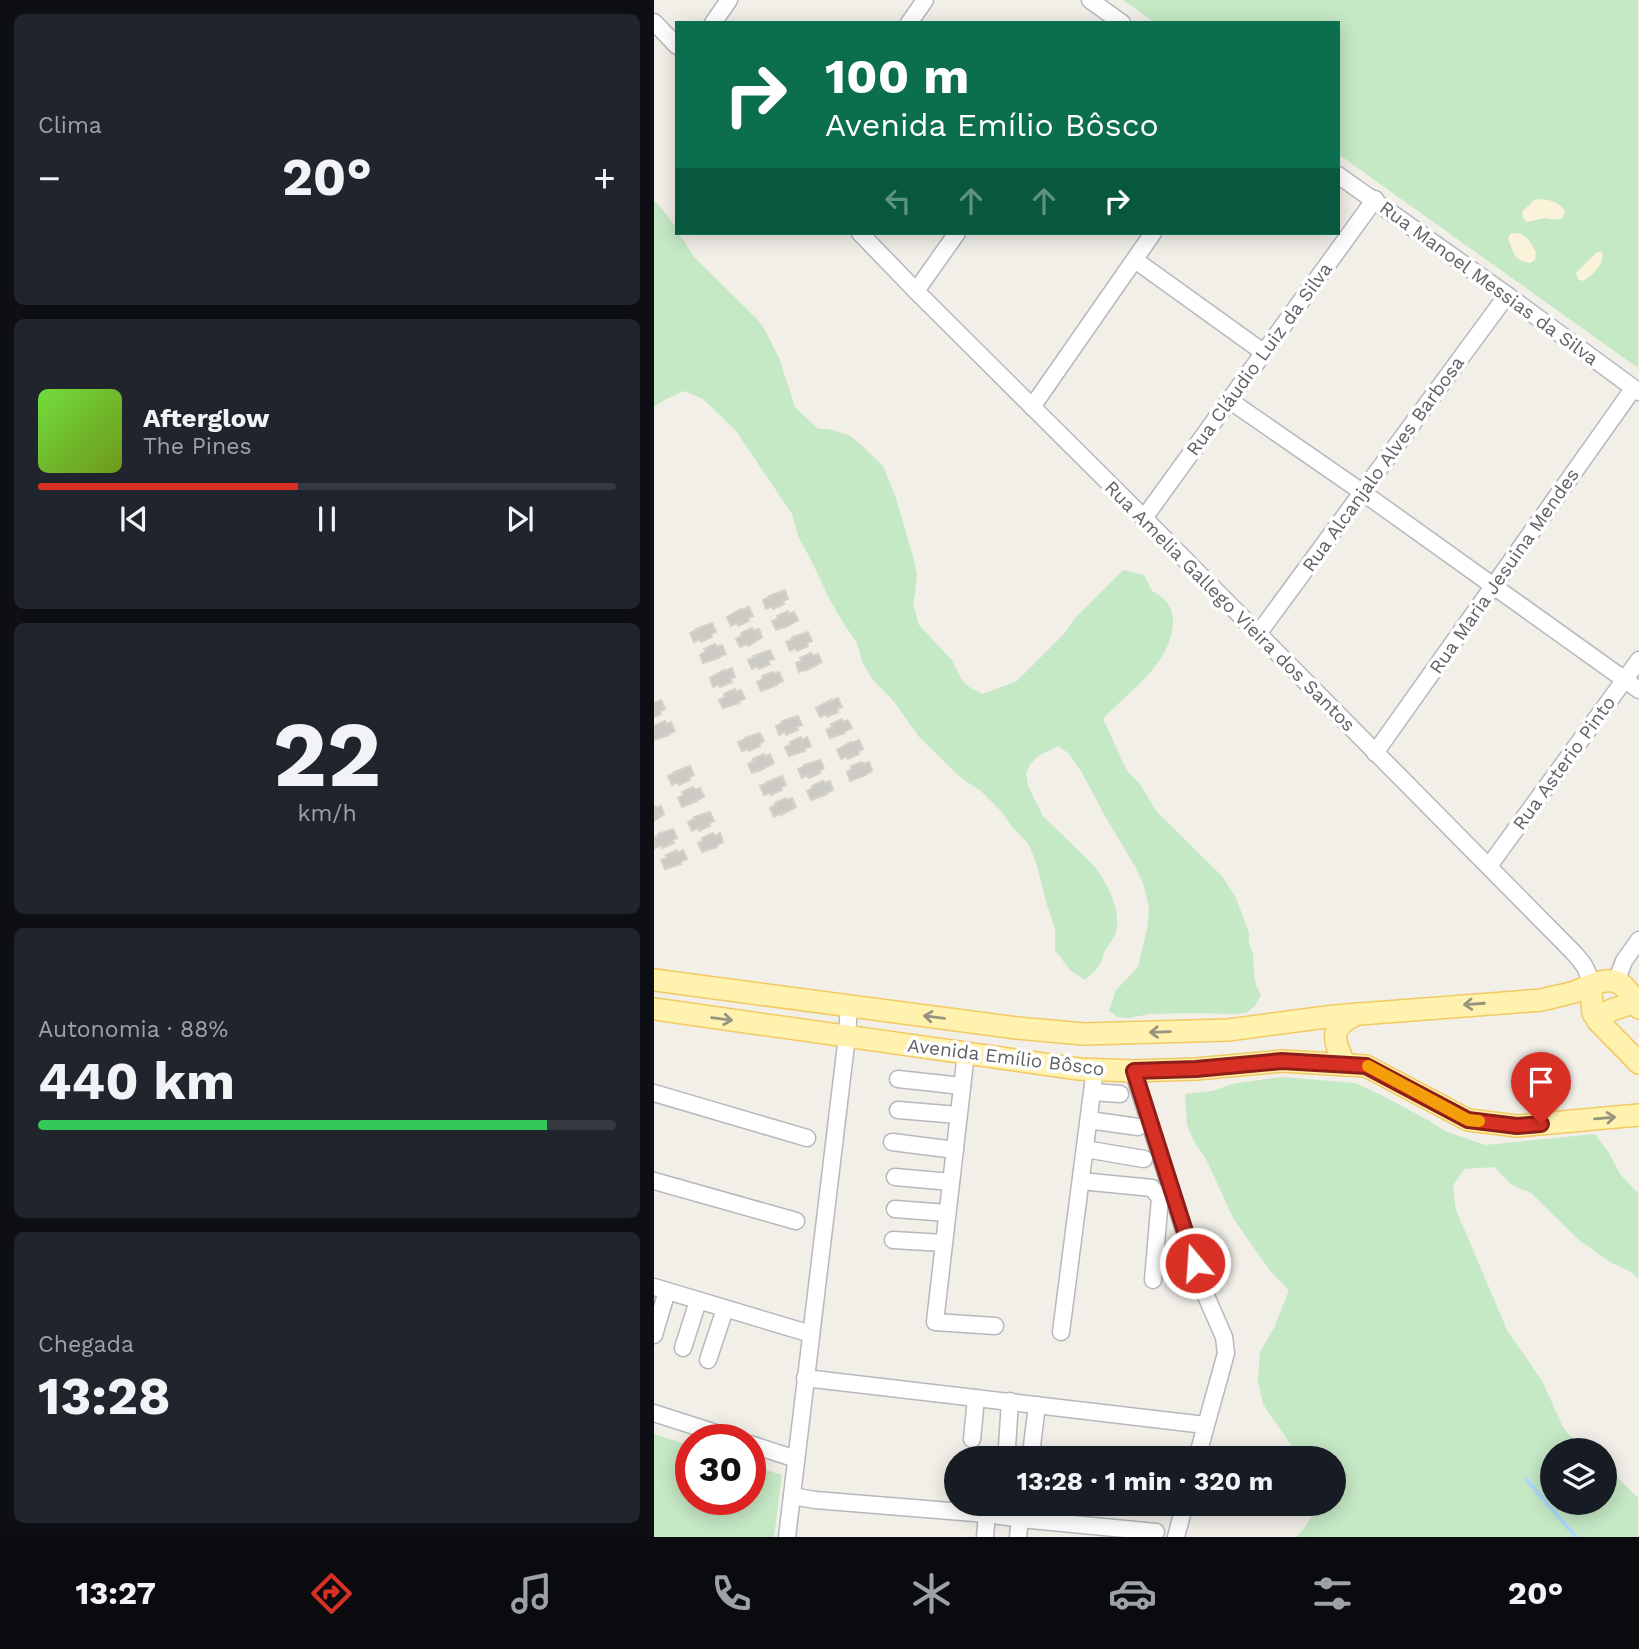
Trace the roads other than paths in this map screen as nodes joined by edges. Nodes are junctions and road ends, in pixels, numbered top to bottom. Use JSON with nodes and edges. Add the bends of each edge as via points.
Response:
{"nodes":[{"id":1,"x":729,"y":0,"type":"edge"},
{"id":2,"x":925,"y":0,"type":"edge"},
{"id":3,"x":1090,"y":0,"type":"edge"},
{"id":4,"x":1112,"y":20,"type":"edge"},
{"id":5,"x":714,"y":21,"type":"edge"},
{"id":6,"x":910,"y":21,"type":"edge"},
{"id":7,"x":654,"y":22,"type":"edge"},
{"id":8,"x":675,"y":44,"type":"edge"},
{"id":9,"x":1340,"y":176,"type":"edge"},
{"id":10,"x":1375,"y":199,"type":"junction"},
{"id":11,"x":862,"y":235,"type":"edge"},
{"id":12,"x":956,"y":235,"type":"edge"},
{"id":13,"x":1152,"y":235,"type":"edge"},
{"id":14,"x":1135,"y":260,"type":"junction"},
{"id":15,"x":916,"y":291,"type":"junction"},
{"id":16,"x":1507,"y":295,"type":"junction"},
{"id":17,"x":1262,"y":352,"type":"junction"},
{"id":18,"x":1636,"y":391,"type":"edge"},
{"id":19,"x":1229,"y":400,"type":"junction"},
{"id":20,"x":1032,"y":407,"type":"junction"},
{"id":21,"x":1362,"y":492,"type":"junction"},
{"id":22,"x":1144,"y":518,"type":"junction"},
{"id":23,"x":1493,"y":587,"type":"junction"},
{"id":24,"x":1258,"y":634,"type":"junction"},
{"id":25,"x":1639,"y":660,"type":"edge"},
{"id":26,"x":1624,"y":680,"type":"junction"},
{"id":27,"x":1639,"y":690,"type":"edge"},
{"id":28,"x":1375,"y":753,"type":"junction"},
{"id":29,"x":1489,"y":866,"type":"junction"},
{"id":30,"x":1639,"y":940,"type":"edge"},
{"id":31,"x":654,"y":979,"type":"edge"},
{"id":32,"x":1616,"y":982,"type":"junction"},
{"id":33,"x":1590,"y":985,"type":"junction"},
{"id":34,"x":1637,"y":1004,"type":"edge"},
{"id":35,"x":849,"y":1006,"type":"junction"},
{"id":36,"x":654,"y":1009,"type":"edge"},
{"id":37,"x":1359,"y":1013,"type":"junction"},
{"id":38,"x":1598,"y":1021,"type":"junction"},
{"id":39,"x":1067,"y":1033,"type":"junction"},
{"id":40,"x":847,"y":1036,"type":"junction"},
{"id":41,"x":966,"y":1053,"type":"junction"},
{"id":42,"x":1639,"y":1063,"type":"edge"},
{"id":43,"x":1345,"y":1065,"type":"junction"},
{"id":44,"x":1087,"y":1069,"type":"junction"},
{"id":45,"x":1134,"y":1071,"type":"junction"},
{"id":46,"x":898,"y":1079,"type":"dead end"},
{"id":47,"x":962,"y":1086,"type":"junction"},
{"id":48,"x":1093,"y":1092,"type":"junction"},
{"id":49,"x":654,"y":1093,"type":"edge"},
{"id":50,"x":1120,"y":1094,"type":"dead end"},
{"id":51,"x":898,"y":1110,"type":"dead end"},
{"id":52,"x":958,"y":1115,"type":"junction"},
{"id":53,"x":1639,"y":1115,"type":"edge"},
{"id":54,"x":1089,"y":1120,"type":"junction"},
{"id":55,"x":1138,"y":1127,"type":"dead end"},
{"id":56,"x":807,"y":1138,"type":"dead end"},
{"id":57,"x":892,"y":1142,"type":"dead end"},
{"id":58,"x":1085,"y":1149,"type":"junction"},
{"id":59,"x":955,"y":1150,"type":"junction"},
{"id":60,"x":1144,"y":1159,"type":"dead end"},
{"id":61,"x":895,"y":1177,"type":"dead end"},
{"id":62,"x":654,"y":1181,"type":"edge"},
{"id":63,"x":1081,"y":1181,"type":"junction"},
{"id":64,"x":951,"y":1182,"type":"junction"},
{"id":65,"x":895,"y":1209,"type":"dead end"},
{"id":66,"x":947,"y":1213,"type":"junction"},
{"id":67,"x":796,"y":1221,"type":"dead end"},
{"id":68,"x":893,"y":1240,"type":"dead end"},
{"id":69,"x":944,"y":1242,"type":"junction"},
{"id":70,"x":1153,"y":1280,"type":"dead end"},
{"id":71,"x":661,"y":1289,"type":"edge"},
{"id":72,"x":698,"y":1301,"type":"junction"},
{"id":73,"x":725,"y":1309,"type":"junction"},
{"id":74,"x":995,"y":1326,"type":"dead end"},
{"id":75,"x":1061,"y":1332,"type":"dead end"},
{"id":76,"x":811,"y":1334,"type":"junction"},
{"id":77,"x":654,"y":1335,"type":"edge"},
{"id":78,"x":683,"y":1348,"type":"dead end"},
{"id":79,"x":708,"y":1360,"type":"dead end"},
{"id":80,"x":806,"y":1377,"type":"junction"},
{"id":81,"x":976,"y":1398,"type":"junction"},
{"id":82,"x":1009,"y":1401,"type":"junction"},
{"id":83,"x":1037,"y":1405,"type":"junction"},
{"id":84,"x":654,"y":1413,"type":"edge"},
{"id":85,"x":688,"y":1424,"type":"edge"},
{"id":86,"x":1205,"y":1425,"type":"junction"},
{"id":87,"x":972,"y":1439,"type":"dead end"},
{"id":88,"x":1007,"y":1446,"type":"edge"},
{"id":89,"x":1032,"y":1446,"type":"edge"},
{"id":90,"x":1200,"y":1446,"type":"edge"},
{"id":91,"x":766,"y":1449,"type":"edge"},
{"id":92,"x":796,"y":1459,"type":"junction"},
{"id":93,"x":792,"y":1496,"type":"junction"},
{"id":94,"x":944,"y":1510,"type":"edge"},
{"id":95,"x":987,"y":1516,"type":"edge"},
{"id":96,"x":998,"y":1516,"type":"edge"},
{"id":97,"x":1182,"y":1516,"type":"edge"},
{"id":98,"x":1020,"y":1520,"type":"junction"},
{"id":99,"x":1156,"y":1532,"type":"dead end"},
{"id":100,"x":787,"y":1537,"type":"edge"},
{"id":101,"x":985,"y":1537,"type":"edge"},
{"id":102,"x":1018,"y":1537,"type":"edge"},
{"id":103,"x":1176,"y":1537,"type":"edge"}],
"edges":[{"from":1,"to":5,"type":"street"},
{"from":2,"to":6,"type":"street"},
{"from":3,"to":4,"type":"street"},
{"from":7,"to":8,"type":"street"},
{"from":9,"to":10,"type":"street","name":"Rua Manoel Messias da Silva"},
{"from":10,"to":16,"type":"street","name":"Rua Manoel Messias da Silva"},
{"from":10,"to":17,"type":"street","name":"Rua Cláudio Luiz da Silva"},
{"from":11,"to":15,"type":"street","name":"Rua Amelia Gallego Vieira dos Santos"},
{"from":12,"to":15,"type":"street"},
{"from":13,"to":14,"type":"street"},
{"from":14,"to":17,"type":"street"},
{"from":14,"to":20,"type":"street"},
{"from":15,"to":20,"type":"street","name":"Rua Amelia Gallego Vieira dos Santos"},
{"from":16,"to":18,"type":"street","name":"Rua Manoel Messias da Silva"},
{"from":16,"to":21,"type":"street","name":"Rua Alcanjalo Alves Barbosa"},
{"from":17,"to":19,"type":"street","name":"Rua Cláudio Luiz da Silva"},
{"from":18,"to":23,"type":"street","name":"Rua Maria Jesuina Mendes"},
{"from":19,"to":21,"type":"street"},
{"from":19,"to":22,"type":"street","name":"Rua Cláudio Luiz da Silva"},
{"from":20,"to":22,"type":"street","name":"Rua Amelia Gallego Vieira dos Santos"},
{"from":21,"to":23,"type":"street"},
{"from":21,"to":24,"type":"street","name":"Rua Alcanjalo Alves Barbosa"},
{"from":22,"to":24,"type":"street","name":"Rua Amelia Gallego Vieira dos Santos"},
{"from":23,"to":26,"type":"street"},
{"from":23,"to":28,"type":"street","name":"Rua Maria Jesuina Mendes"},
{"from":24,"to":28,"type":"street","name":"Rua Amelia Gallego Vieira dos Santos"},
{"from":25,"to":26,"type":"street","name":"Rua Asterio Pinto"},
{"from":26,"to":27,"type":"street"},
{"from":26,"to":29,"type":"street","name":"Rua Asterio Pinto"},
{"from":28,"to":29,"type":"street","name":"Rua Amelia Gallego Vieira dos Santos"},
{"from":29,"to":33,"type":"street","name":"Rua Amelia Gallego Vieira dos Santos","via":[[1586,966]]},
{"from":30,"to":32,"type":"street"},
{"from":31,"to":35,"type":"main road","name":"Avenida Emílio Bôsco"},
{"from":32,"to":33,"type":"main road","name":"Avenida Emílio Bôsco"},
{"from":32,"to":34,"type":"main road"},
{"from":33,"to":37,"type":"main road","name":"Avenida Emílio Bôsco","one_way":true,"via":[[1542,1000]]},
{"from":33,"to":38,"type":"main road"},
{"from":34,"to":38,"type":"main road","via":[[1609,1011]]},
{"from":39,"to":35,"type":"main road","name":"Avenida Emílio Bôsco","one_way":true},
{"from":35,"to":40,"type":"street"},
{"from":36,"to":40,"type":"main road","name":"Avenida Emílio Bôsco","one_way":true},
{"from":37,"to":39,"type":"main road","name":"Avenida Emílio Bôsco","one_way":true,"via":[[1235,1028]]},
{"from":37,"to":43,"type":"main road","via":[[1343,1021],[1335,1035]]},
{"from":38,"to":42,"type":"main road"},
{"from":39,"to":44,"type":"main road","via":[[1086,1048]]},
{"from":40,"to":41,"type":"main road","name":"Avenida Emílio Bôsco"},
{"from":40,"to":76,"type":"street"},
{"from":41,"to":44,"type":"main road","name":"Avenida Emílio Bôsco"},
{"from":41,"to":47,"type":"street"},
{"from":43,"to":45,"type":"main road","name":"Avenida Emílio Bôsco","via":[[1282,1061]]},
{"from":43,"to":53,"type":"main road","name":"Avenida Emílio Bôsco","one_way":true,"via":[[1366,1066],[1468,1120],[1517,1126]]},
{"from":44,"to":45,"type":"main road","name":"Avenida Emílio Bôsco"},
{"from":44,"to":48,"type":"street"},
{"from":45,"to":86,"type":"street","via":[[1203,1289],[1224,1337],[1226,1353]]},
{"from":46,"to":47,"type":"street"},
{"from":47,"to":52,"type":"street"},
{"from":48,"to":50,"type":"street"},
{"from":48,"to":54,"type":"street"},
{"from":49,"to":56,"type":"street"},
{"from":51,"to":52,"type":"street"},
{"from":52,"to":59,"type":"street"},
{"from":54,"to":55,"type":"street"},
{"from":54,"to":58,"type":"street"},
{"from":57,"to":59,"type":"street"},
{"from":58,"to":60,"type":"street"},
{"from":58,"to":63,"type":"street"},
{"from":59,"to":64,"type":"street"},
{"from":61,"to":64,"type":"street"},
{"from":62,"to":67,"type":"street"},
{"from":63,"to":70,"type":"street","via":[[1152,1188],[1160,1198]]},
{"from":63,"to":75,"type":"street"},
{"from":64,"to":66,"type":"street"},
{"from":65,"to":66,"type":"street"},
{"from":66,"to":69,"type":"street"},
{"from":68,"to":69,"type":"street"},
{"from":69,"to":74,"type":"street","via":[[935,1322]]},
{"from":71,"to":72,"type":"street"},
{"from":71,"to":77,"type":"street"},
{"from":72,"to":73,"type":"street"},
{"from":72,"to":78,"type":"street"},
{"from":73,"to":76,"type":"street"},
{"from":73,"to":79,"type":"street"},
{"from":76,"to":80,"type":"street"},
{"from":80,"to":81,"type":"street"},
{"from":80,"to":92,"type":"street"},
{"from":81,"to":82,"type":"street"},
{"from":81,"to":87,"type":"street"},
{"from":82,"to":83,"type":"street"},
{"from":82,"to":88,"type":"street"},
{"from":83,"to":86,"type":"street"},
{"from":83,"to":89,"type":"street"},
{"from":84,"to":85,"type":"street"},
{"from":86,"to":90,"type":"street"},
{"from":91,"to":92,"type":"street"},
{"from":92,"to":93,"type":"street"},
{"from":93,"to":94,"type":"street"},
{"from":93,"to":100,"type":"street"},
{"from":95,"to":101,"type":"street"},
{"from":96,"to":98,"type":"street"},
{"from":97,"to":103,"type":"street"},
{"from":98,"to":99,"type":"street"},
{"from":98,"to":102,"type":"street"}]}
